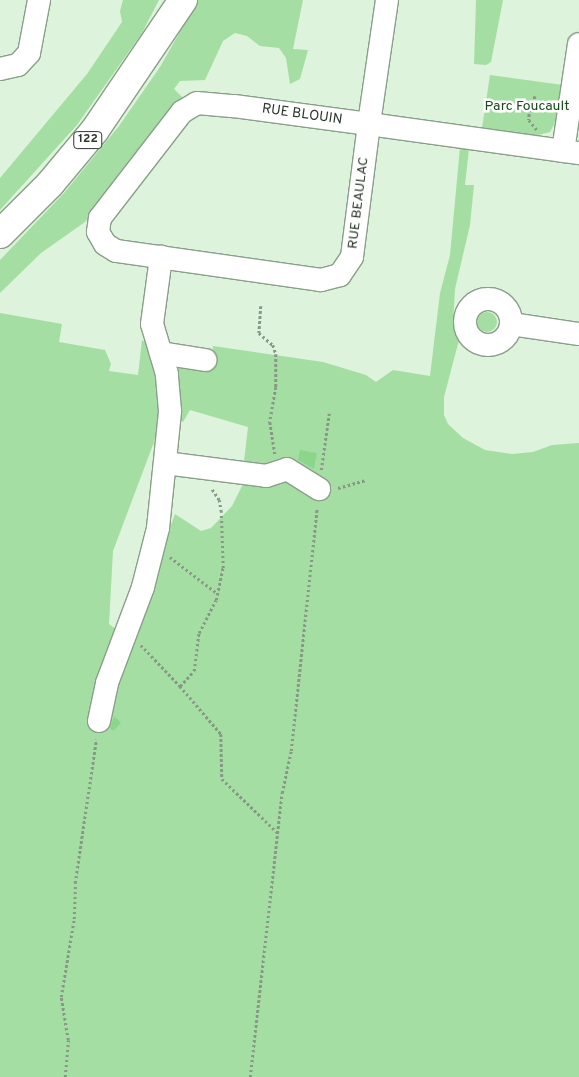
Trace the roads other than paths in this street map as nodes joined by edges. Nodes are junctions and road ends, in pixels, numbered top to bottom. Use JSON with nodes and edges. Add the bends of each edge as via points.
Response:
{"nodes":[{"id":1,"x":39,"y":0,"type":"edge"},
{"id":2,"x":175,"y":0,"type":"edge"},
{"id":3,"x":183,"y":0,"type":"edge"},
{"id":4,"x":387,"y":0,"type":"edge"},
{"id":5,"x":161,"y":34,"type":"junction"},
{"id":6,"x":579,"y":44,"type":"edge"},
{"id":7,"x":0,"y":69,"type":"edge"},
{"id":8,"x":369,"y":124,"type":"junction"},
{"id":9,"x":571,"y":152,"type":"edge"},
{"id":10,"x":0,"y":234,"type":"edge"},
{"id":11,"x":100,"y":238,"type":"joint"},
{"id":12,"x":161,"y":257,"type":"junction"},
{"id":13,"x":510,"y":324,"type":"dead end"},
{"id":14,"x":579,"y":334,"type":"edge"},
{"id":15,"x":161,"y":352,"type":"junction"},
{"id":16,"x":205,"y":360,"type":"dead end"},
{"id":17,"x":165,"y":463,"type":"junction"},
{"id":18,"x":319,"y":490,"type":"road end"},
{"id":19,"x":99,"y":722,"type":"road end"}],
"edges":[{"from":1,"to":7,"type":"street","via":[[30,53],[18,65]]},
{"from":2,"to":5,"type":"main road"},
{"from":3,"to":5,"type":"main road","number":"122"},
{"from":4,"to":8,"type":"street","name":"RUE BEAULAC"},
{"from":5,"to":10,"type":"main road","number":"122","via":[[81,149]]},
{"from":6,"to":9,"type":"street"},
{"from":8,"to":9,"type":"street","name":"RUE BLOUIN"},
{"from":8,"to":11,"type":"street","name":"RUE BLOUIN","via":[[211,103],[192,104],[182,112],[100,218],[97,226]]},
{"from":8,"to":12,"type":"street","name":"RUE BEAULAC","via":[[352,257],[340,275],[320,280]]},
{"from":11,"to":12,"type":"street","name":"RUE BEAULAC","via":[[116,251]]},
{"from":12,"to":15,"type":"street","via":[[152,319]]},
{"from":13,"to":14,"type":"street"},
{"from":15,"to":16,"type":"street"},
{"from":15,"to":17,"type":"street","via":[[170,402]]},
{"from":17,"to":18,"type":"street","via":[[266,476],[281,470],[294,472]]},
{"from":17,"to":19,"type":"street","via":[[154,546],[125,629]]}]}
